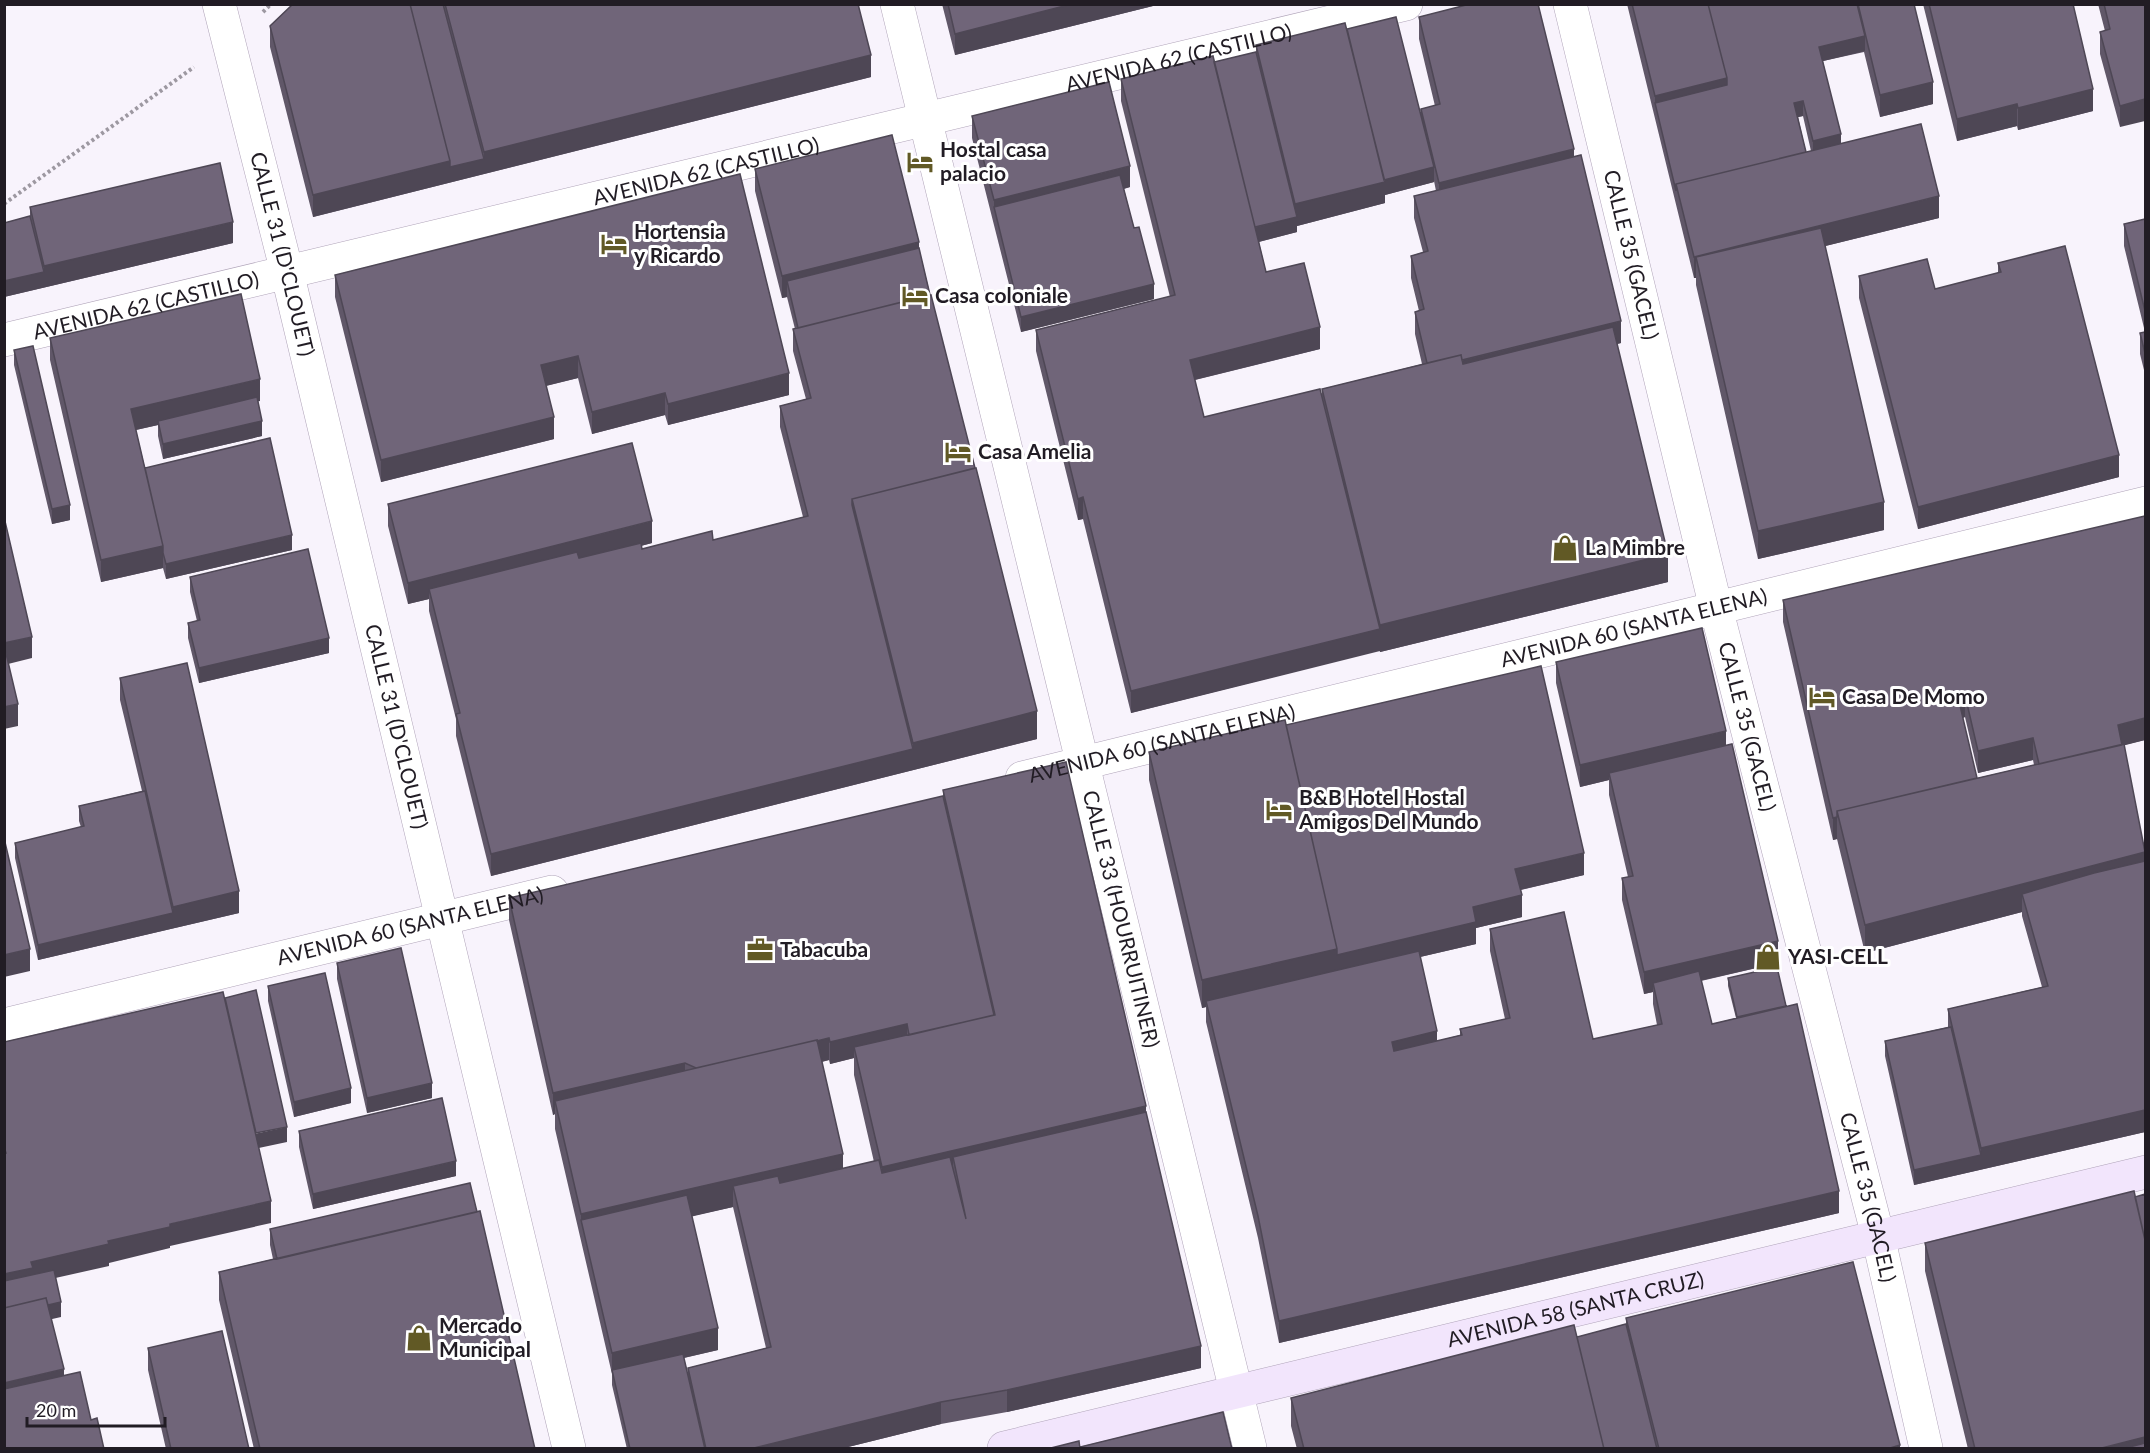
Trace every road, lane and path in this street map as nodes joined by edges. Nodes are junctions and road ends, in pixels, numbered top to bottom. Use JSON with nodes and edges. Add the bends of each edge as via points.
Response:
{"nodes":[{"id":1,"x":219,"y":4,"type":"edge"},
{"id":2,"x":271,"y":4,"type":"edge"},
{"id":3,"x":897,"y":4,"type":"edge"},
{"id":4,"x":1406,"y":4,"type":"edge"},
{"id":5,"x":1570,"y":4,"type":"edge"},
{"id":6,"x":228,"y":42,"type":"junction"},
{"id":7,"x":926,"y":120,"type":"junction"},
{"id":8,"x":4,"y":204,"type":"edge"},
{"id":9,"x":287,"y":272,"type":"junction"},
{"id":10,"x":4,"y":340,"type":"edge"},
{"id":11,"x":2145,"y":504,"type":"edge"},
{"id":12,"x":1716,"y":608,"type":"junction"},
{"id":13,"x":1083,"y":763,"type":"junction"},
{"id":14,"x":990,"y":785,"type":"edge"},
{"id":15,"x":582,"y":884,"type":"edge"},
{"id":16,"x":442,"y":918,"type":"junction"},
{"id":17,"x":4,"y":1025,"type":"edge"},
{"id":18,"x":2145,"y":1172,"type":"edge"},
{"id":19,"x":1878,"y":1236,"type":"junction"},
{"id":20,"x":1237,"y":1392,"type":"junction"},
{"id":21,"x":569,"y":1449,"type":"edge"},
{"id":22,"x":1004,"y":1449,"type":"edge"},
{"id":23,"x":1250,"y":1449,"type":"edge"},
{"id":24,"x":1926,"y":1449,"type":"edge"}],
"edges":[{"from":1,"to":6,"type":"street","name":"CALLE 31 (D'CLOUET)"},
{"from":2,"to":6,"type":"path"},
{"from":3,"to":7,"type":"street","name":"CALLE 33 (HOURRUITINER)"},
{"from":4,"to":7,"type":"street","name":"AVENIDA 62 (CASTILLO)"},
{"from":5,"to":12,"type":"street","name":"CALLE 35 (GACEL)"},
{"from":6,"to":8,"type":"path"},
{"from":6,"to":9,"type":"street","name":"CALLE 31 (D'CLOUET)"},
{"from":7,"to":9,"type":"street","name":"AVENIDA 62 (CASTILLO)"},
{"from":7,"to":13,"type":"street","name":"CALLE 33 (HOURRUITINER)"},
{"from":9,"to":10,"type":"street","name":"AVENIDA 62 (CASTILLO)"},
{"from":9,"to":16,"type":"street","name":"CALLE 31 (D'CLOUET)"},
{"from":11,"to":12,"type":"street","name":"AVENIDA 60 (SANTA ELENA)"},
{"from":12,"to":13,"type":"street","name":"AVENIDA 60 (SANTA ELENA)"},
{"from":12,"to":19,"type":"street","name":"CALLE 35 (GACEL)"},
{"from":13,"to":14,"type":"street","name":"AVENIDA 60 (SANTA ELENA)"},
{"from":13,"to":20,"type":"street","name":"CALLE 33 (HOURRUITINER)"},
{"from":15,"to":16,"type":"street","name":"AVENIDA 60 (SANTA ELENA)"},
{"from":16,"to":17,"type":"street","name":"AVENIDA 60 (SANTA ELENA)"},
{"from":16,"to":21,"type":"street","name":"CALLE 31 (D'CLOUET)"},
{"from":18,"to":19,"type":"main road","name":"AVENIDA 58 (SANTA CRUZ)"},
{"from":19,"to":20,"type":"main road","name":"AVENIDA 58 (SANTA CRUZ)"},
{"from":19,"to":24,"type":"street","name":"CALLE 35 (GACEL)"},
{"from":20,"to":22,"type":"main road","name":"AVENIDA 58 (SANTA CRUZ)"},
{"from":20,"to":23,"type":"street","name":"CALLE 33 (HOURRUITINER)"}]}
